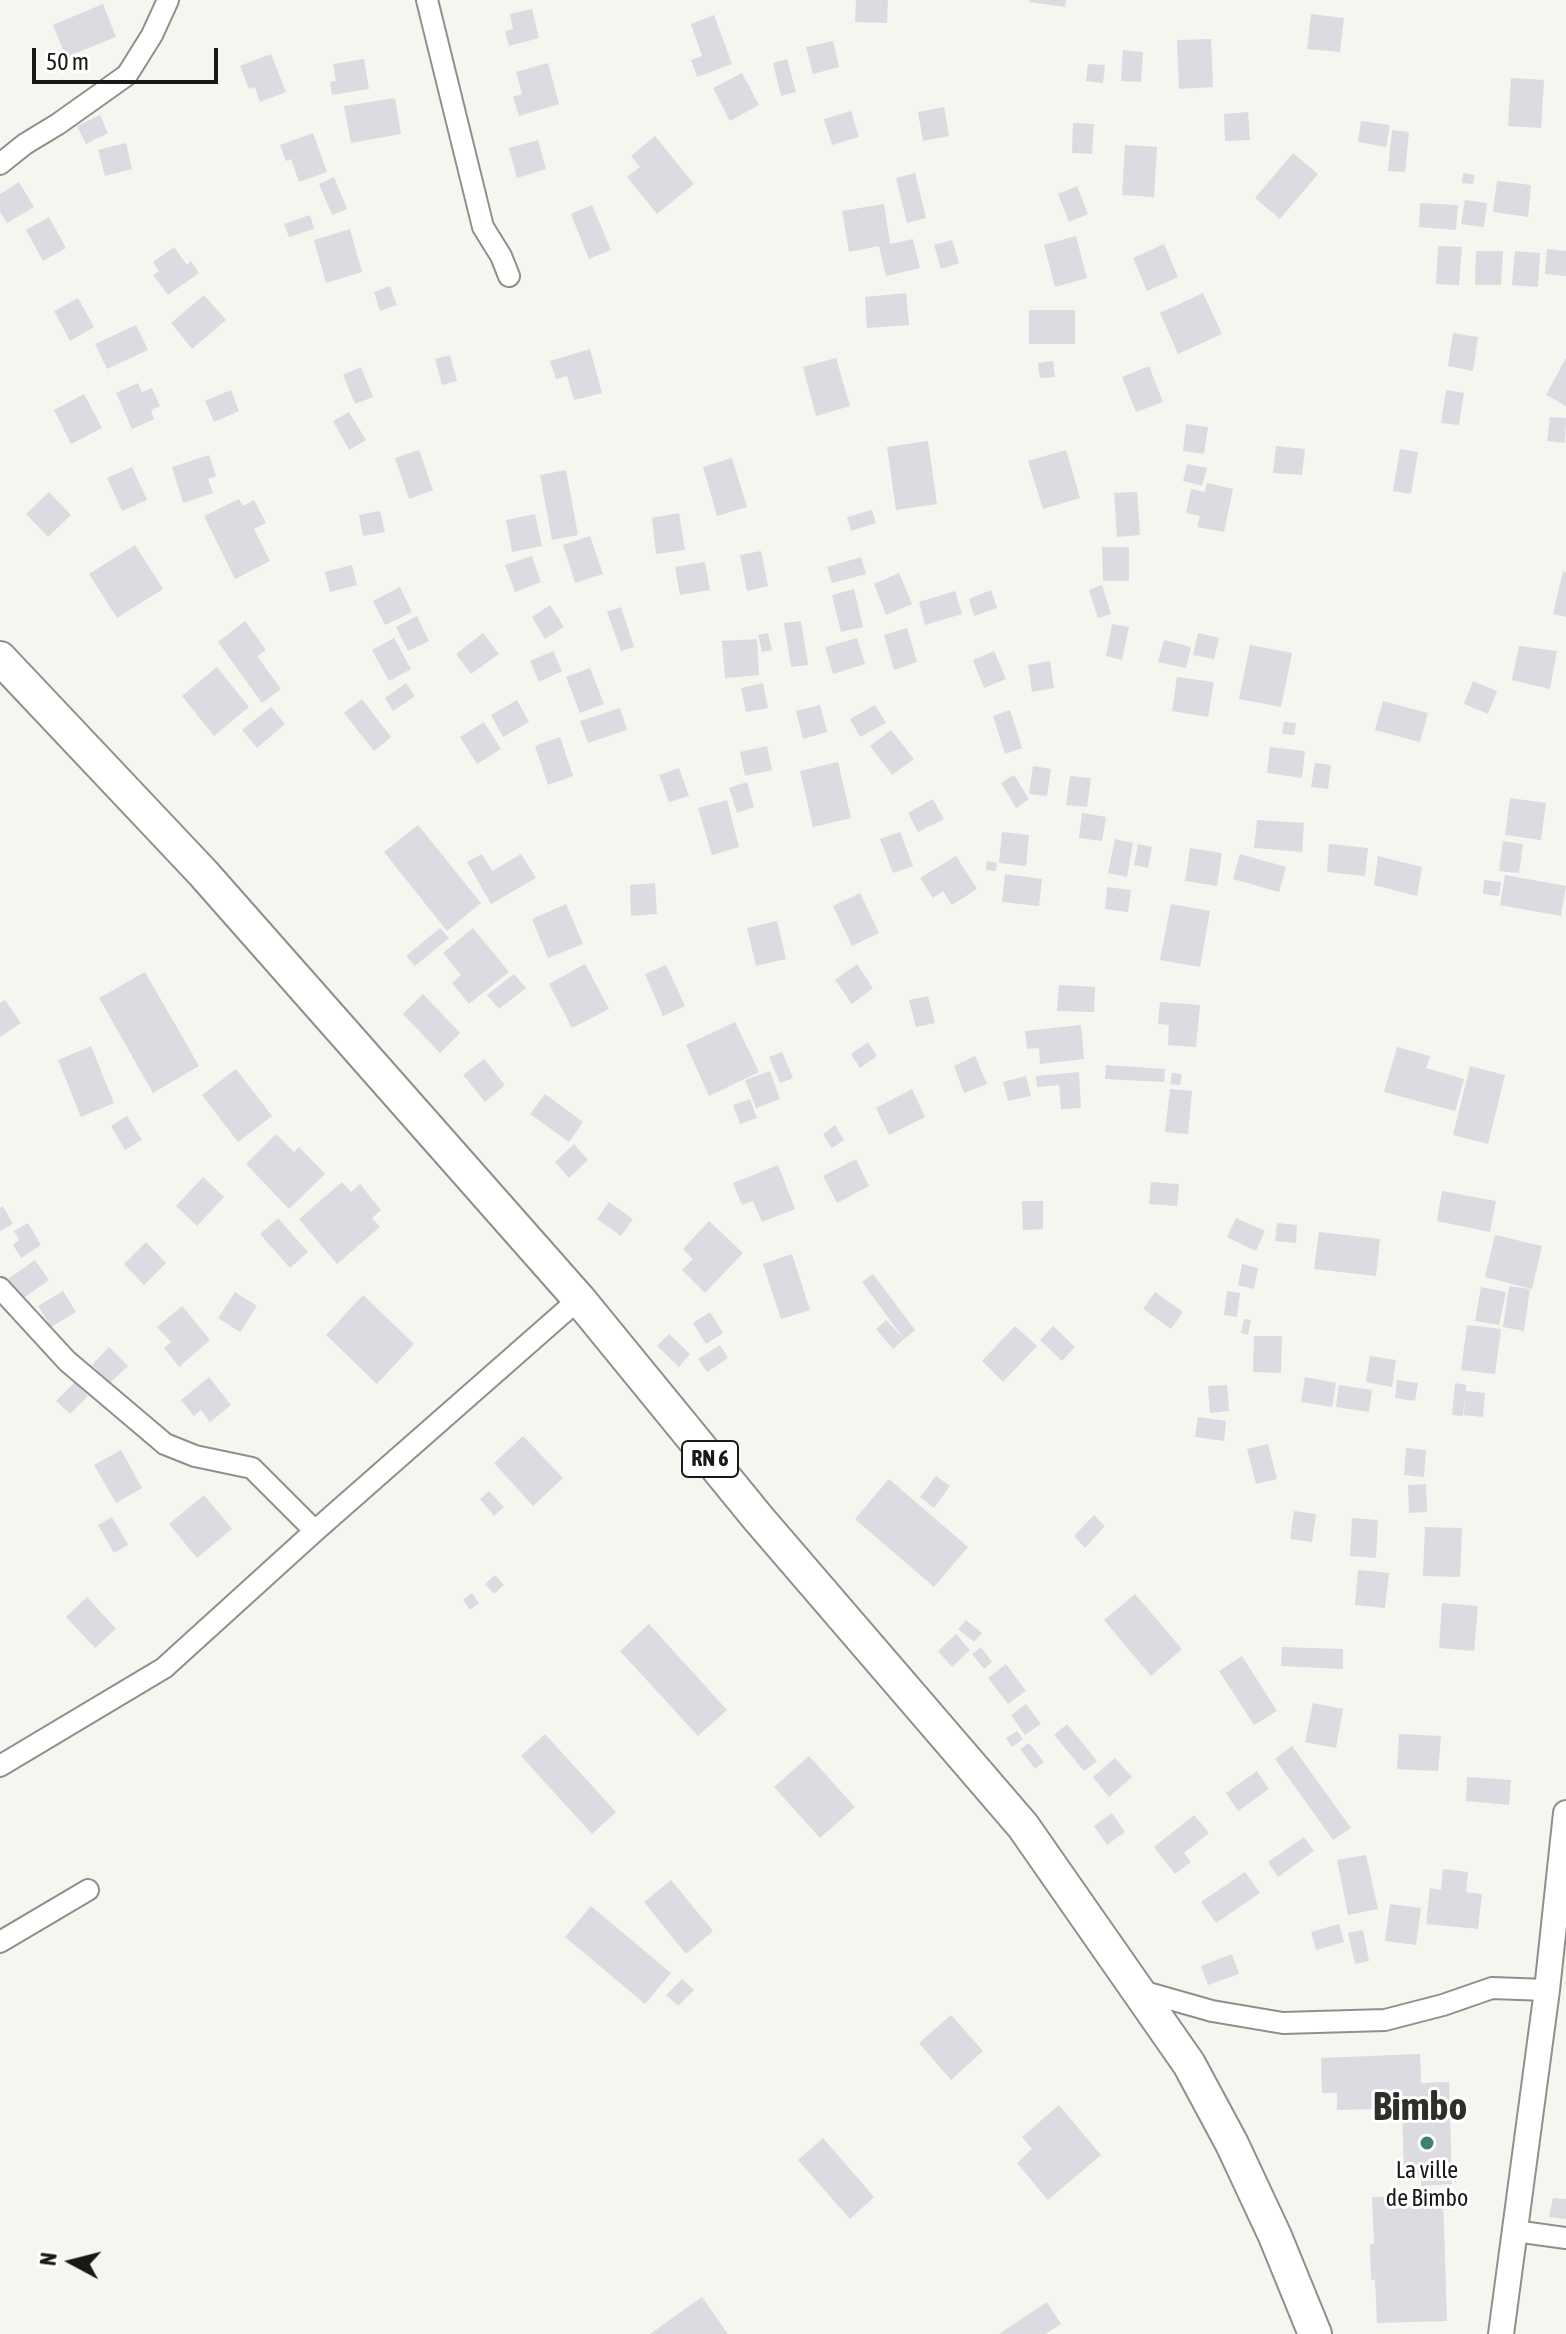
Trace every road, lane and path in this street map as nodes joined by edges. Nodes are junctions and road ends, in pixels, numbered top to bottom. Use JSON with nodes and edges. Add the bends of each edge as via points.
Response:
{"nodes":[{"id":1,"x":168,"y":0,"type":"edge"},
{"id":2,"x":427,"y":0,"type":"edge"},
{"id":3,"x":0,"y":164,"type":"edge"},
{"id":4,"x":509,"y":276,"type":"dead end"},
{"id":5,"x":0,"y":658,"type":"edge"},
{"id":6,"x":0,"y":1288,"type":"edge"},
{"id":7,"x":579,"y":1299,"type":"junction"},
{"id":8,"x":315,"y":1531,"type":"junction"},
{"id":9,"x":0,"y":1766,"type":"edge"},
{"id":10,"x":1566,"y":1813,"type":"edge"},
{"id":11,"x":88,"y":1890,"type":"dead end"},
{"id":12,"x":0,"y":1942,"type":"edge"},
{"id":13,"x":1138,"y":1990,"type":"junction"},
{"id":14,"x":1547,"y":1990,"type":"junction"},
{"id":15,"x":1515,"y":2231,"type":"junction"},
{"id":16,"x":1566,"y":2238,"type":"edge"},
{"id":17,"x":1315,"y":2334,"type":"edge"},
{"id":18,"x":1501,"y":2334,"type":"edge"}],
"edges":[{"from":1,"to":3,"type":"street","via":[[127,75]]},
{"from":2,"to":4,"type":"street","via":[[483,227]]},
{"from":5,"to":7,"type":"main road","number":"RN 6","via":[[203,873]]},
{"from":6,"to":8,"type":"street","via":[[67,1361],[165,1444],[252,1468]]},
{"from":7,"to":8,"type":"street"},
{"from":7,"to":13,"type":"main road","number":"RN 6","via":[[758,1518],[1023,1826]]},
{"from":8,"to":9,"type":"street","via":[[164,1668]]},
{"from":10,"to":14,"type":"street"},
{"from":11,"to":12,"type":"street"},
{"from":13,"to":14,"type":"street","via":[[1212,2011],[1283,2023],[1385,2020],[1492,1988]]},
{"from":13,"to":17,"type":"main road","number":"RN 6","via":[[1189,2064],[1232,2144]]},
{"from":14,"to":15,"type":"street"},
{"from":15,"to":16,"type":"street"},
{"from":15,"to":18,"type":"street"}]}
